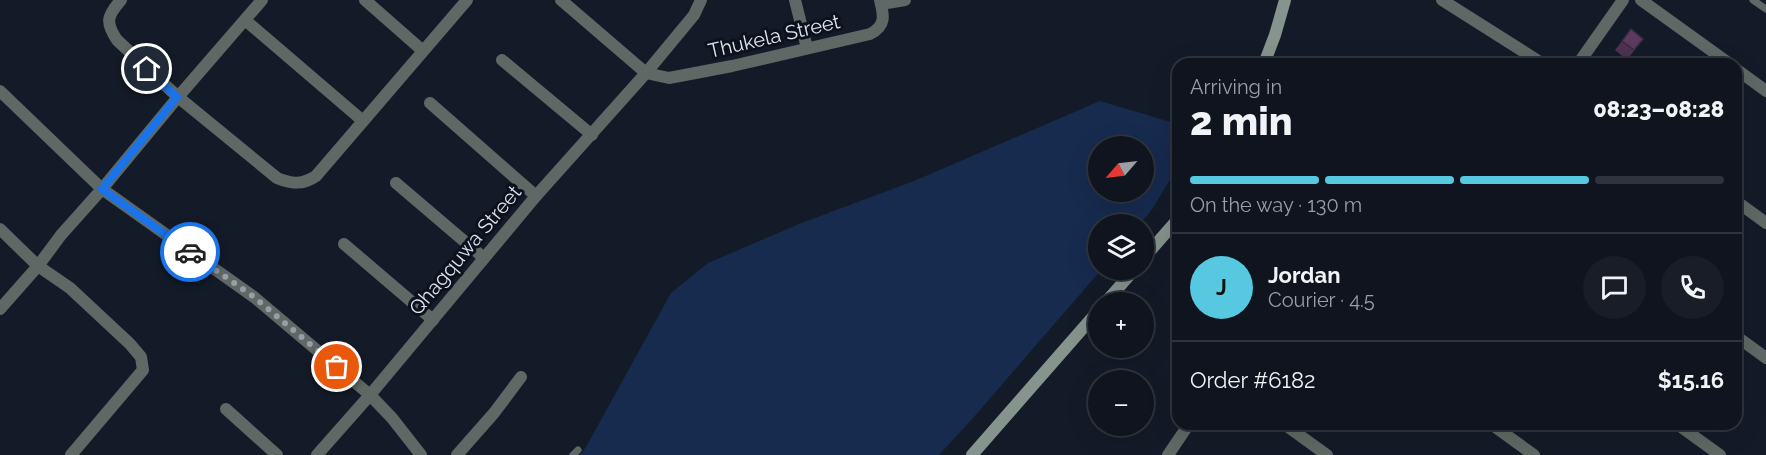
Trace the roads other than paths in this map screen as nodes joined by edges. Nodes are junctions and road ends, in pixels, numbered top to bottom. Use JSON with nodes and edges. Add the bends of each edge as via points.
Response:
{"nodes":[{"id":1,"x":262,"y":0,"type":"edge"},
{"id":2,"x":365,"y":0,"type":"edge"},
{"id":3,"x":467,"y":0,"type":"edge"},
{"id":4,"x":561,"y":0,"type":"edge"},
{"id":5,"x":701,"y":0,"type":"edge"},
{"id":6,"x":795,"y":0,"type":"edge"},
{"id":7,"x":905,"y":0,"type":"edge"},
{"id":8,"x":1285,"y":0,"type":"edge"},
{"id":9,"x":1442,"y":0,"type":"edge"},
{"id":10,"x":1623,"y":0,"type":"edge"},
{"id":11,"x":1641,"y":0,"type":"edge"},
{"id":12,"x":1753,"y":0,"type":"edge"},
{"id":13,"x":880,"y":2,"type":"edge"},
{"id":14,"x":114,"y":3,"type":"edge"},
{"id":15,"x":1766,"y":9,"type":"edge"},
{"id":16,"x":245,"y":20,"type":"junction"},
{"id":17,"x":807,"y":48,"type":"junction"},
{"id":18,"x":423,"y":51,"type":"junction"},
{"id":19,"x":1266,"y":58,"type":"edge"},
{"id":20,"x":1534,"y":58,"type":"edge"},
{"id":21,"x":1582,"y":58,"type":"edge"},
{"id":22,"x":1722,"y":58,"type":"edge"},
{"id":23,"x":502,"y":60,"type":"dead end"},
{"id":24,"x":646,"y":73,"type":"junction"},
{"id":25,"x":1742,"y":73,"type":"edge"},
{"id":26,"x":0,"y":91,"type":"edge"},
{"id":27,"x":1766,"y":91,"type":"edge"},
{"id":28,"x":177,"y":97,"type":"junction"},
{"id":29,"x":430,"y":103,"type":"dead end"},
{"id":30,"x":363,"y":121,"type":"junction"},
{"id":31,"x":592,"y":135,"type":"junction"},
{"id":32,"x":396,"y":183,"type":"dead end"},
{"id":33,"x":102,"y":189,"type":"junction"},
{"id":34,"x":536,"y":196,"type":"junction"},
{"id":35,"x":1742,"y":205,"type":"edge"},
{"id":36,"x":1766,"y":223,"type":"edge"},
{"id":37,"x":1172,"y":226,"type":"edge"},
{"id":38,"x":0,"y":229,"type":"edge"},
{"id":39,"x":344,"y":244,"type":"dead end"},
{"id":40,"x":1154,"y":246,"type":"edge"},
{"id":41,"x":484,"y":258,"type":"junction"},
{"id":42,"x":38,"y":266,"type":"junction"},
{"id":43,"x":1125,"y":280,"type":"edge"},
{"id":44,"x":1115,"y":292,"type":"edge"},
{"id":45,"x":0,"y":309,"type":"edge"},
{"id":46,"x":433,"y":320,"type":"junction"},
{"id":47,"x":1088,"y":322,"type":"edge"},
{"id":48,"x":1742,"y":340,"type":"edge"},
{"id":49,"x":1766,"y":358,"type":"edge"},
{"id":50,"x":521,"y":377,"type":"dead end"},
{"id":51,"x":370,"y":395,"type":"junction"},
{"id":52,"x":226,"y":409,"type":"dead end"},
{"id":53,"x":1185,"y":430,"type":"edge"},
{"id":54,"x":1292,"y":430,"type":"edge"},
{"id":55,"x":1499,"y":430,"type":"edge"},
{"id":56,"x":1685,"y":430,"type":"edge"},
{"id":57,"x":71,"y":455,"type":"edge"},
{"id":58,"x":277,"y":455,"type":"edge"},
{"id":59,"x":317,"y":455,"type":"edge"},
{"id":60,"x":421,"y":455,"type":"edge"},
{"id":61,"x":457,"y":455,"type":"edge"},
{"id":62,"x":972,"y":455,"type":"edge"},
{"id":63,"x":1168,"y":455,"type":"edge"},
{"id":64,"x":1327,"y":455,"type":"edge"},
{"id":65,"x":1534,"y":455,"type":"edge"},
{"id":66,"x":1720,"y":455,"type":"edge"}],
"edges":[{"from":1,"to":16,"type":"street"},
{"from":2,"to":18,"type":"street"},
{"from":3,"to":18,"type":"street"},
{"from":4,"to":24,"type":"street"},
{"from":5,"to":24,"type":"street","name":"Qhagquwa Street","via":[[694,15]]},
{"from":6,"to":17,"type":"street"},
{"from":7,"to":13,"type":"street"},
{"from":8,"to":19,"type":"street"},
{"from":9,"to":20,"type":"street"},
{"from":10,"to":21,"type":"street"},
{"from":11,"to":22,"type":"street"},
{"from":12,"to":15,"type":"lane"},
{"from":13,"to":17,"type":"street","name":"Thukela Street","via":[[883,18],[878,31]]},
{"from":14,"to":28,"type":"street","via":[[108,19],[117,40]]},
{"from":16,"to":28,"type":"street"},
{"from":16,"to":30,"type":"street"},
{"from":17,"to":24,"type":"street","name":"Thukela Street","via":[[684,76],[669,78]]},
{"from":18,"to":30,"type":"street"},
{"from":23,"to":31,"type":"street"},
{"from":24,"to":31,"type":"street","name":"Qhagquwa Street"},
{"from":25,"to":27,"type":"street"},
{"from":26,"to":33,"type":"street"},
{"from":28,"to":30,"type":"street","via":[[287,182],[309,181],[316,176]]},
{"from":28,"to":33,"type":"street"},
{"from":29,"to":34,"type":"street"},
{"from":31,"to":34,"type":"street","name":"Qhagquwa Street"},
{"from":32,"to":41,"type":"street"},
{"from":33,"to":42,"type":"street"},
{"from":33,"to":51,"type":"street","via":[[254,297]]},
{"from":34,"to":41,"type":"street","name":"Qhagquwa Street"},
{"from":35,"to":36,"type":"street"},
{"from":37,"to":40,"type":"street"},
{"from":38,"to":42,"type":"street"},
{"from":39,"to":46,"type":"street"},
{"from":41,"to":46,"type":"street","name":"Qhagquwa Street"},
{"from":42,"to":45,"type":"street"},
{"from":42,"to":57,"type":"street","via":[[70,288],[130,344],[141,357],[144,370]]},
{"from":43,"to":44,"type":"street"},
{"from":46,"to":51,"type":"street","name":"Qhagquwa Street"},
{"from":47,"to":62,"type":"street"},
{"from":48,"to":49,"type":"street"},
{"from":50,"to":61,"type":"street"},
{"from":51,"to":59,"type":"street","name":"Qhagquwa Street"},
{"from":51,"to":60,"type":"street"},
{"from":52,"to":58,"type":"street"},
{"from":53,"to":63,"type":"street"},
{"from":54,"to":64,"type":"street"},
{"from":55,"to":65,"type":"street"},
{"from":56,"to":66,"type":"street"}]}
